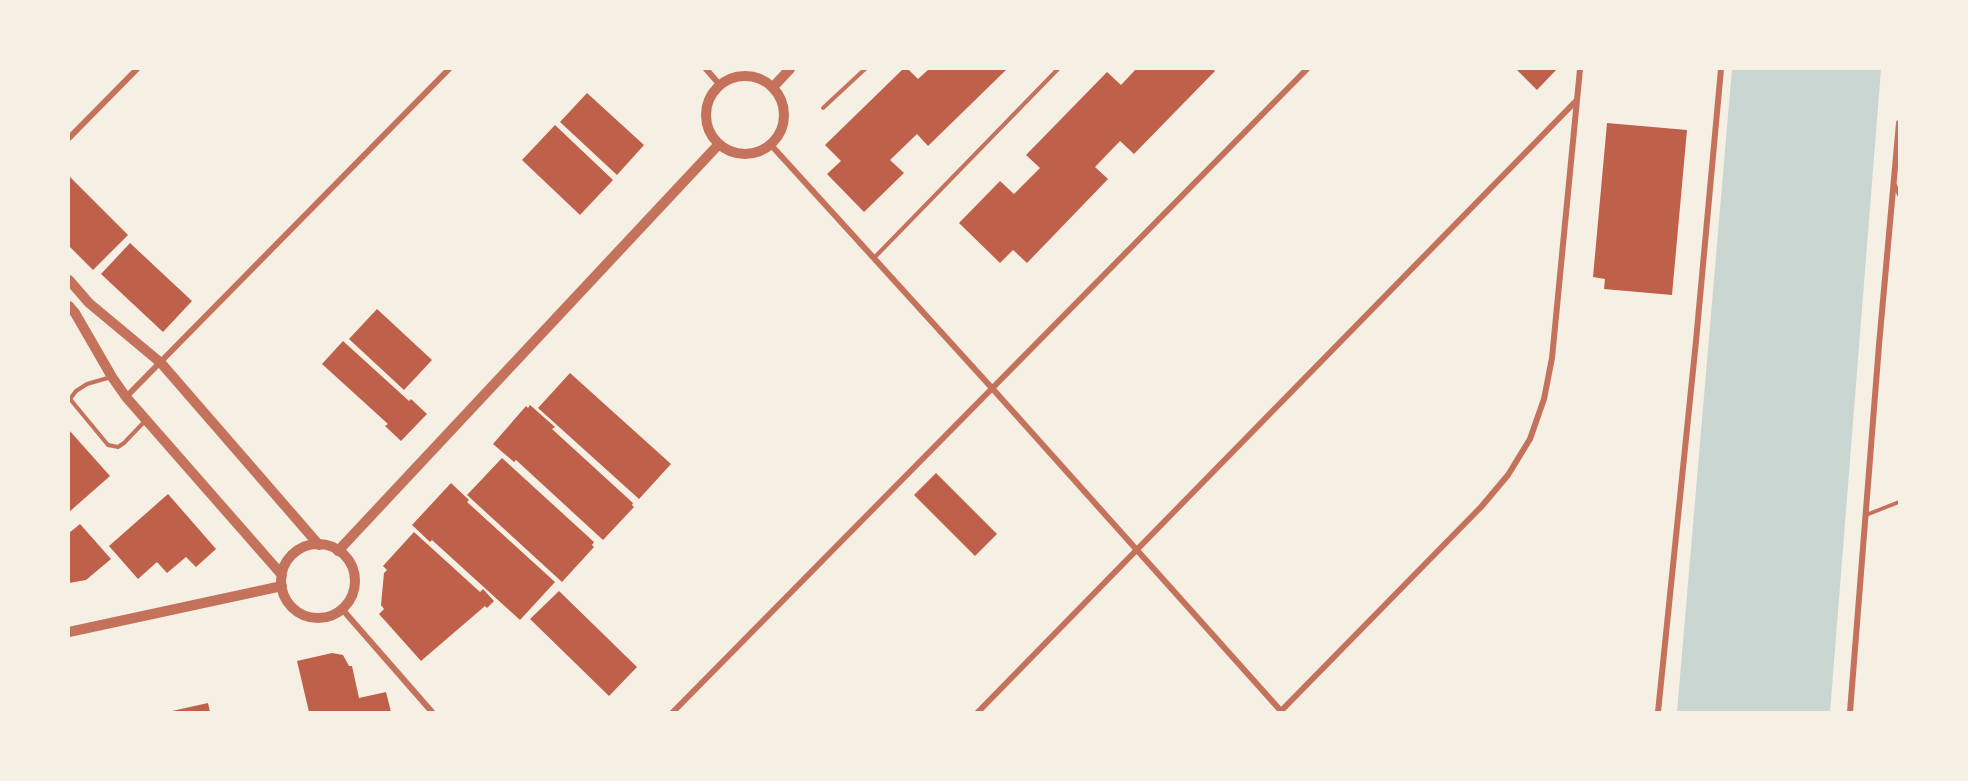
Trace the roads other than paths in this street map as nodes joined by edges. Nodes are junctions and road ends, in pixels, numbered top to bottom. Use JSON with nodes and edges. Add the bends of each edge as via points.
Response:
{"nodes":[{"id":1,"x":137,"y":69,"type":"edge"},
{"id":2,"x":449,"y":69,"type":"edge"},
{"id":3,"x":706,"y":69,"type":"edge"},
{"id":4,"x":790,"y":69,"type":"edge"},
{"id":5,"x":865,"y":69,"type":"edge"},
{"id":6,"x":1058,"y":69,"type":"edge"},
{"id":7,"x":1307,"y":69,"type":"edge"},
{"id":8,"x":1581,"y":69,"type":"edge"},
{"id":9,"x":1720,"y":69,"type":"edge"},
{"id":10,"x":720,"y":85,"type":"junction"},
{"id":11,"x":773,"y":87,"type":"junction"},
{"id":12,"x":1577,"y":100,"type":"junction"},
{"id":13,"x":823,"y":108,"type":"dead end"},
{"id":14,"x":1899,"y":123,"type":"edge"},
{"id":15,"x":69,"y":138,"type":"edge"},
{"id":16,"x":719,"y":144,"type":"junction"},
{"id":17,"x":771,"y":145,"type":"junction"},
{"id":18,"x":1894,"y":183,"type":"junction"},
{"id":19,"x":1899,"y":195,"type":"edge"},
{"id":20,"x":874,"y":258,"type":"junction"},
{"id":21,"x":69,"y":280,"type":"edge"},
{"id":22,"x":69,"y":306,"type":"edge"},
{"id":23,"x":161,"y":363,"type":"junction"},
{"id":24,"x":112,"y":377,"type":"junction"},
{"id":25,"x":992,"y":387,"type":"junction"},
{"id":26,"x":126,"y":397,"type":"junction"},
{"id":27,"x":146,"y":420,"type":"junction"},
{"id":28,"x":1899,"y":502,"type":"edge"},
{"id":29,"x":1866,"y":515,"type":"junction"},
{"id":30,"x":319,"y":545,"type":"junction"},
{"id":31,"x":338,"y":551,"type":"junction"},
{"id":32,"x":1138,"y":551,"type":"junction"},
{"id":33,"x":282,"y":581,"type":"junction"},
{"id":34,"x":342,"y":609,"type":"junction"},
{"id":35,"x":69,"y":632,"type":"edge"},
{"id":36,"x":432,"y":712,"type":"edge"},
{"id":37,"x":673,"y":712,"type":"edge"},
{"id":38,"x":978,"y":712,"type":"edge"},
{"id":39,"x":1281,"y":712,"type":"edge"},
{"id":40,"x":1658,"y":712,"type":"edge"},
{"id":41,"x":1850,"y":712,"type":"edge"}],
"edges":[{"from":1,"to":15,"type":"street"},
{"from":2,"to":23,"type":"street"},
{"from":3,"to":10,"type":"street"},
{"from":4,"to":11,"type":"street"},
{"from":5,"to":13,"type":"lane"},
{"from":6,"to":20,"type":"lane"},
{"from":7,"to":25,"type":"street"},
{"from":8,"to":12,"type":"street"},
{"from":9,"to":40,"type":"street"},
{"from":10,"to":11,"type":"street","via":[[730,79],[752,76]]},
{"from":10,"to":16,"type":"street","via":[[707,103],[706,114],[707,125]]},
{"from":11,"to":17,"type":"street","via":[[780,95],[785,116]]},
{"from":12,"to":32,"type":"street"},
{"from":12,"to":39,"type":"street","via":[[1552,358],[1544,399],[1530,439],[1508,475],[1481,507]]},
{"from":14,"to":18,"type":"street"},
{"from":16,"to":17,"type":"street","via":[[739,153],[761,151]]},
{"from":16,"to":31,"type":"street"},
{"from":17,"to":20,"type":"street"},
{"from":18,"to":19,"type":"lane"},
{"from":18,"to":29,"type":"street"},
{"from":20,"to":25,"type":"street"},
{"from":21,"to":23,"type":"street","via":[[89,303]]},
{"from":22,"to":24,"type":"street"},
{"from":23,"to":26,"type":"street"},
{"from":23,"to":30,"type":"street"},
{"from":24,"to":26,"type":"street"},
{"from":24,"to":27,"type":"lane","via":[[87,384],[70,399],[108,445],[124,444]]},
{"from":25,"to":32,"type":"street"},
{"from":25,"to":37,"type":"street"},
{"from":26,"to":27,"type":"street"},
{"from":27,"to":33,"type":"street"},
{"from":28,"to":29,"type":"lane"},
{"from":29,"to":41,"type":"street"},
{"from":30,"to":31,"type":"street"},
{"from":30,"to":33,"type":"street","via":[[291,556]]},
{"from":31,"to":34,"type":"street","via":[[351,565],[355,584]]},
{"from":32,"to":38,"type":"street"},
{"from":32,"to":39,"type":"street"},
{"from":33,"to":34,"type":"street","via":[[289,604],[305,616],[325,617]]},
{"from":33,"to":35,"type":"street"},
{"from":34,"to":36,"type":"street"}]}
